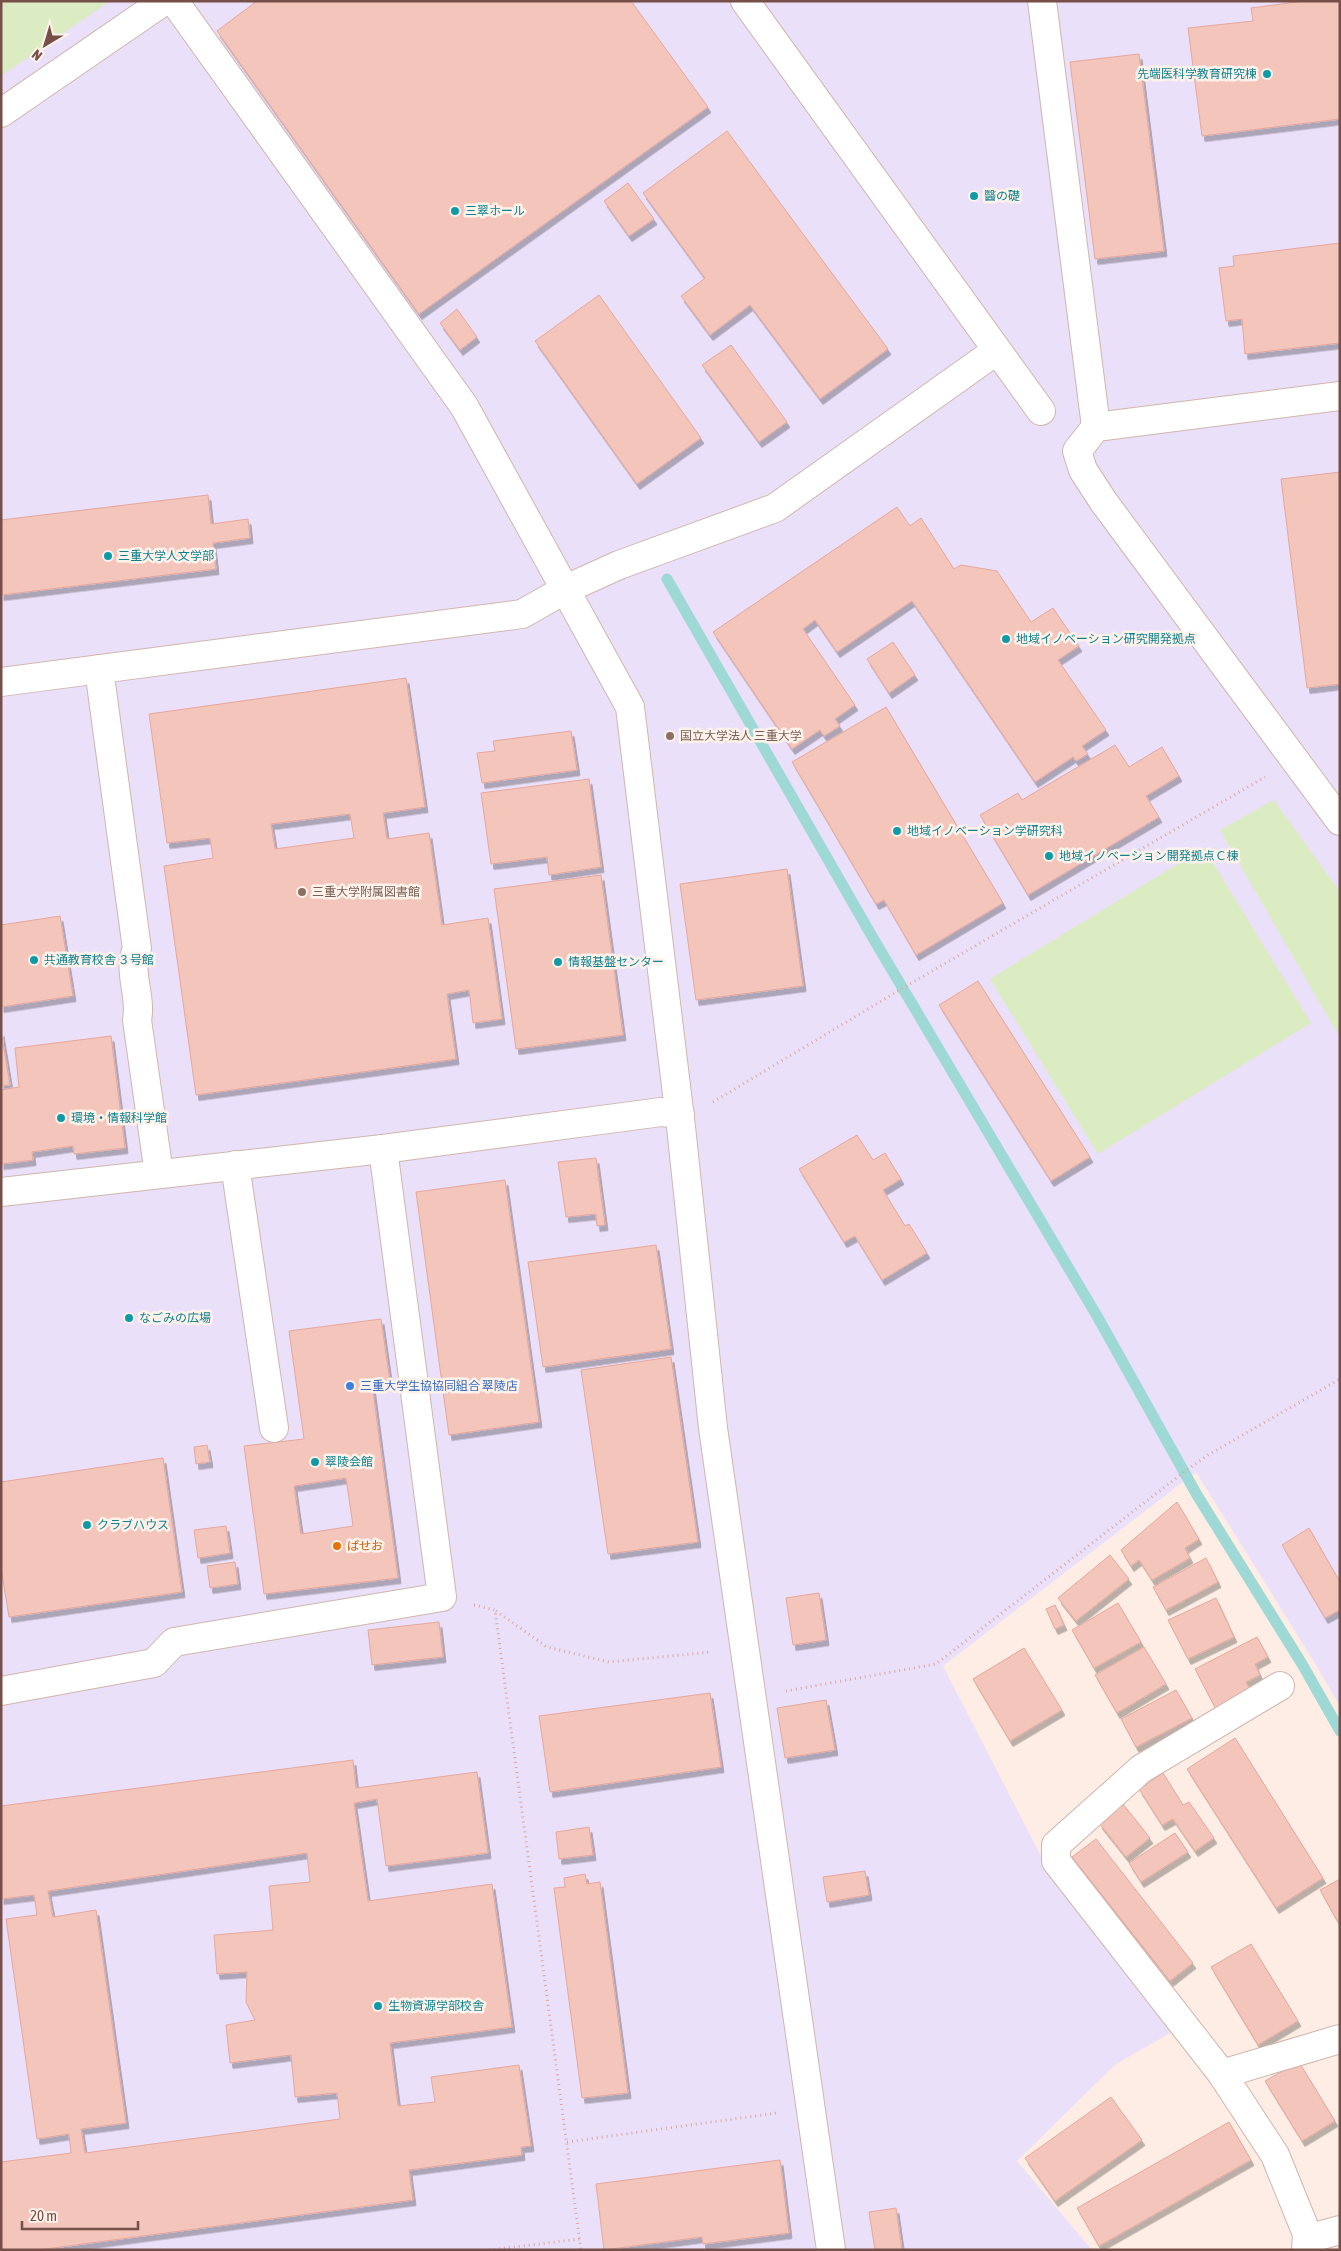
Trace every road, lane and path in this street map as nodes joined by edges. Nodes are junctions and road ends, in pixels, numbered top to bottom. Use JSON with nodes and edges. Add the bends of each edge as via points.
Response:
{"nodes":[{"id":1,"x":164,"y":1,"type":"edge"},
{"id":2,"x":174,"y":1,"type":"edge"},
{"id":3,"x":745,"y":1,"type":"edge"},
{"id":4,"x":1042,"y":1,"type":"edge"},
{"id":5,"x":1,"y":113,"type":"edge"},
{"id":6,"x":996,"y":351,"type":"junction"},
{"id":7,"x":1340,"y":396,"type":"edge"},
{"id":8,"x":1041,"y":411,"type":"dead end"},
{"id":9,"x":1096,"y":427,"type":"junction"},
{"id":10,"x":566,"y":589,"type":"junction"},
{"id":11,"x":99,"y":669,"type":"junction"},
{"id":12,"x":1,"y":682,"type":"edge"},
{"id":13,"x":1294,"y":760,"type":"junction"},
{"id":14,"x":1340,"y":821,"type":"edge"},
{"id":15,"x":680,"y":1114,"type":"junction"},
{"id":16,"x":383,"y":1149,"type":"junction"},
{"id":17,"x":235,"y":1166,"type":"junction"},
{"id":18,"x":159,"y":1174,"type":"junction"},
{"id":19,"x":1,"y":1192,"type":"edge"},
{"id":20,"x":1340,"y":1379,"type":"edge"},
{"id":21,"x":274,"y":1428,"type":"dead end"},
{"id":22,"x":442,"y":1598,"type":"junction"},
{"id":23,"x":495,"y":1610,"type":"junction"},
{"id":24,"x":744,"y":1648,"type":"junction"},
{"id":25,"x":1280,"y":1686,"type":"dead end"},
{"id":26,"x":1,"y":1691,"type":"edge"},
{"id":27,"x":753,"y":1697,"type":"junction"},
{"id":28,"x":1340,"y":2039,"type":"edge"},
{"id":29,"x":1222,"y":2074,"type":"junction"},
{"id":30,"x":810,"y":2108,"type":"junction"},
{"id":31,"x":567,"y":2142,"type":"junction"},
{"id":32,"x":1340,"y":2230,"type":"edge"},
{"id":33,"x":580,"y":2240,"type":"junction"},
{"id":34,"x":1306,"y":2244,"type":"edge"},
{"id":35,"x":489,"y":2250,"type":"edge"},
{"id":36,"x":581,"y":2250,"type":"edge"},
{"id":37,"x":831,"y":2250,"type":"edge"}],
"edges":[{"from":1,"to":5,"type":"street"},
{"from":2,"to":10,"type":"street","via":[[464,406],[500,476]]},
{"from":3,"to":6,"type":"street"},
{"from":4,"to":9,"type":"street"},
{"from":6,"to":8,"type":"street"},
{"from":6,"to":10,"type":"street","via":[[775,508],[619,565]]},
{"from":7,"to":9,"type":"street"},
{"from":9,"to":13,"type":"street","via":[[1077,451],[1083,470]]},
{"from":10,"to":11,"type":"street","via":[[522,614]]},
{"from":10,"to":15,"type":"street","via":[[630,707]]},
{"from":11,"to":12,"type":"street"},
{"from":11,"to":18,"type":"street","via":[[137,949],[132,958],[139,1008],[137,1020]]},
{"from":13,"to":14,"type":"street"},
{"from":13,"to":15,"type":"path","via":[[700,1110]]},
{"from":15,"to":16,"type":"street","via":[[661,1112]]},
{"from":15,"to":24,"type":"street","via":[[713,1428]]},
{"from":16,"to":17,"type":"street"},
{"from":16,"to":22,"type":"street"},
{"from":17,"to":18,"type":"street"},
{"from":17,"to":21,"type":"street"},
{"from":18,"to":19,"type":"street"},
{"from":20,"to":27,"type":"path","via":[[1208,1455],[936,1664]]},
{"from":22,"to":23,"type":"path"},
{"from":22,"to":26,"type":"street","via":[[174,1642],[154,1663]]},
{"from":23,"to":24,"type":"path","via":[[547,1648],[609,1662]]},
{"from":23,"to":31,"type":"path"},
{"from":24,"to":27,"type":"street"},
{"from":25,"to":29,"type":"street","via":[[1141,1770],[1056,1845],[1056,1861]]},
{"from":27,"to":30,"type":"street"},
{"from":28,"to":29,"type":"street"},
{"from":29,"to":34,"type":"street","via":[[1275,2155],[1307,2234]]},
{"from":30,"to":31,"type":"path"},
{"from":30,"to":37,"type":"street"},
{"from":31,"to":33,"type":"path"},
{"from":32,"to":34,"type":"street"},
{"from":33,"to":35,"type":"path"},
{"from":33,"to":36,"type":"path"}]}
